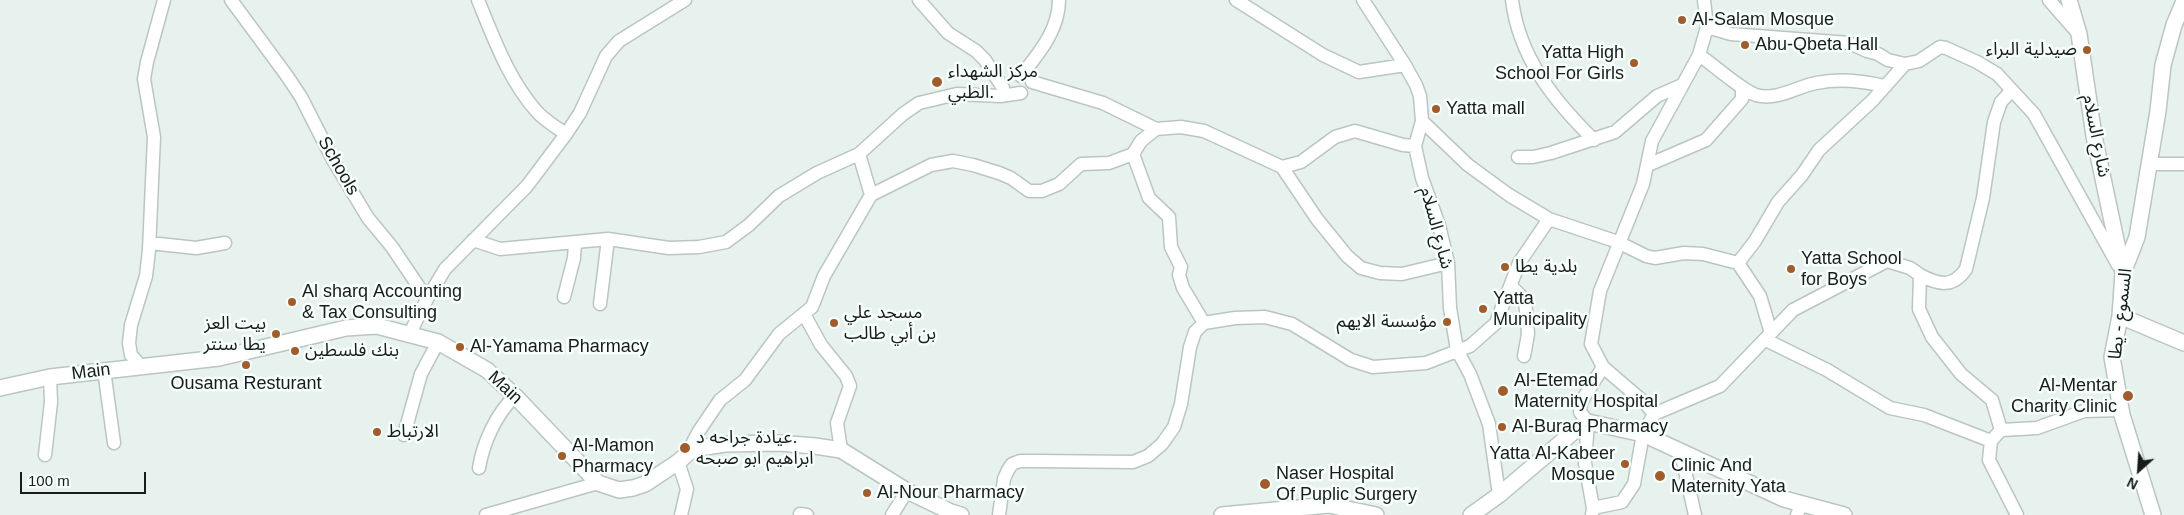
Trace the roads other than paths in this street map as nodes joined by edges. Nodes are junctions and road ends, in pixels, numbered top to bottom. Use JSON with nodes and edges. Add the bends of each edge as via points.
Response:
{"nodes":[{"id":1,"x":164,"y":0,"type":"edge"},
{"id":2,"x":232,"y":0,"type":"edge"},
{"id":3,"x":478,"y":0,"type":"edge"},
{"id":4,"x":684,"y":0,"type":"edge"},
{"id":5,"x":919,"y":0,"type":"edge"},
{"id":6,"x":1059,"y":0,"type":"edge"},
{"id":7,"x":1236,"y":0,"type":"edge"},
{"id":8,"x":1363,"y":0,"type":"edge"},
{"id":9,"x":1512,"y":0,"type":"edge"},
{"id":10,"x":1704,"y":0,"type":"edge"},
{"id":11,"x":2049,"y":0,"type":"edge"},
{"id":12,"x":2069,"y":0,"type":"edge"},
{"id":13,"x":2184,"y":0,"type":"edge"},
{"id":14,"x":2184,"y":24,"type":"edge"},
{"id":15,"x":1707,"y":27,"type":"junction"},
{"id":16,"x":2079,"y":34,"type":"junction"},
{"id":17,"x":1699,"y":55,"type":"junction"},
{"id":18,"x":1405,"y":64,"type":"junction"},
{"id":19,"x":1905,"y":64,"type":"junction"},
{"id":20,"x":1022,"y":84,"type":"junction"},
{"id":21,"x":1682,"y":85,"type":"junction"},
{"id":22,"x":1885,"y":86,"type":"junction"},
{"id":23,"x":1742,"y":87,"type":"junction"},
{"id":24,"x":2012,"y":90,"type":"junction"},
{"id":25,"x":976,"y":94,"type":"junction"},
{"id":26,"x":2158,"y":111,"type":"junction"},
{"id":27,"x":1422,"y":122,"type":"junction"},
{"id":28,"x":1156,"y":129,"type":"junction"},
{"id":29,"x":566,"y":134,"type":"junction"},
{"id":30,"x":1594,"y":140,"type":"junction"},
{"id":31,"x":1415,"y":146,"type":"junction"},
{"id":32,"x":859,"y":154,"type":"junction"},
{"id":33,"x":1132,"y":154,"type":"junction"},
{"id":34,"x":1518,"y":157,"type":"dead end"},
{"id":35,"x":1648,"y":164,"type":"junction"},
{"id":36,"x":2149,"y":164,"type":"junction"},
{"id":37,"x":2184,"y":164,"type":"edge"},
{"id":38,"x":1282,"y":167,"type":"junction"},
{"id":39,"x":870,"y":195,"type":"junction"},
{"id":40,"x":1549,"y":219,"type":"junction"},
{"id":41,"x":608,"y":239,"type":"junction"},
{"id":42,"x":473,"y":240,"type":"junction"},
{"id":43,"x":150,"y":242,"type":"junction"},
{"id":44,"x":575,"y":242,"type":"junction"},
{"id":45,"x":1618,"y":242,"type":"junction"},
{"id":46,"x":225,"y":243,"type":"dead end"},
{"id":47,"x":1738,"y":262,"type":"junction"},
{"id":48,"x":1448,"y":263,"type":"junction"},
{"id":49,"x":2123,"y":273,"type":"junction"},
{"id":50,"x":1920,"y":275,"type":"junction"},
{"id":51,"x":1510,"y":286,"type":"junction"},
{"id":52,"x":564,"y":297,"type":"dead end"},
{"id":53,"x":427,"y":299,"type":"junction"},
{"id":54,"x":600,"y":304,"type":"dead end"},
{"id":55,"x":804,"y":314,"type":"junction"},
{"id":56,"x":2120,"y":316,"type":"junction"},
{"id":57,"x":1204,"y":323,"type":"junction"},
{"id":58,"x":410,"y":333,"type":"junction"},
{"id":59,"x":1768,"y":337,"type":"junction"},
{"id":60,"x":438,"y":342,"type":"junction"},
{"id":61,"x":2184,"y":342,"type":"edge"},
{"id":62,"x":1457,"y":350,"type":"junction"},
{"id":63,"x":1524,"y":356,"type":"dead end"},
{"id":64,"x":141,"y":366,"type":"junction"},
{"id":65,"x":1604,"y":367,"type":"junction"},
{"id":66,"x":104,"y":370,"type":"junction"},
{"id":67,"x":50,"y":377,"type":"junction"},
{"id":68,"x":0,"y":388,"type":"edge"},
{"id":69,"x":515,"y":396,"type":"junction"},
{"id":70,"x":2121,"y":410,"type":"junction"},
{"id":71,"x":1654,"y":414,"type":"junction"},
{"id":72,"x":1588,"y":422,"type":"junction"},
{"id":73,"x":2001,"y":430,"type":"junction"},
{"id":74,"x":1643,"y":434,"type":"junction"},
{"id":75,"x":404,"y":435,"type":"dead end"},
{"id":76,"x":1991,"y":441,"type":"junction"},
{"id":77,"x":114,"y":443,"type":"dead end"},
{"id":78,"x":693,"y":450,"type":"junction"},
{"id":79,"x":841,"y":450,"type":"junction"},
{"id":80,"x":1681,"y":453,"type":"junction"},
{"id":81,"x":44,"y":455,"type":"dead end"},
{"id":82,"x":678,"y":462,"type":"junction"},
{"id":83,"x":479,"y":468,"type":"dead end"},
{"id":84,"x":598,"y":483,"type":"junction"},
{"id":85,"x":907,"y":490,"type":"junction"},
{"id":86,"x":1499,"y":495,"type":"junction"},
{"id":87,"x":1799,"y":509,"type":"edge"},
{"id":88,"x":1592,"y":512,"type":"edge"},
{"id":89,"x":500,"y":513,"type":"edge"},
{"id":90,"x":954,"y":514,"type":"edge"},
{"id":91,"x":486,"y":515,"type":"edge"},
{"id":92,"x":681,"y":515,"type":"edge"},
{"id":93,"x":892,"y":515,"type":"edge"},
{"id":94,"x":999,"y":515,"type":"edge"},
{"id":95,"x":1222,"y":515,"type":"edge"},
{"id":96,"x":1376,"y":515,"type":"edge"},
{"id":97,"x":1471,"y":515,"type":"edge"},
{"id":98,"x":1695,"y":515,"type":"edge"},
{"id":99,"x":1844,"y":515,"type":"edge"},
{"id":100,"x":2017,"y":515,"type":"edge"},
{"id":101,"x":2153,"y":515,"type":"edge"}],
"edges":[{"from":1,"to":43,"type":"street","via":[[144,79],[154,137]]},
{"from":2,"to":53,"type":"street","name":"Schools","via":[[296,90],[368,218]]},
{"from":3,"to":29,"type":"street","via":[[492,37],[526,98],[539,114]]},
{"from":4,"to":29,"type":"street","via":[[625,36],[612,48]]},
{"from":5,"to":20,"type":"street","via":[[948,33]]},
{"from":6,"to":20,"type":"street","via":[[1054,30],[1032,62]]},
{"from":7,"to":18,"type":"street","via":[[1323,56],[1359,72]]},
{"from":8,"to":18,"type":"street","name":"شارع السلام"},
{"from":9,"to":30,"type":"street","via":[[1519,34],[1528,56],[1570,117]]},
{"from":10,"to":15,"type":"street"},
{"from":11,"to":16,"type":"street"},
{"from":12,"to":16,"type":"main road","name":"شارع السلام"},
{"from":13,"to":26,"type":"main road","name":"السموع - يطا","via":[[2163,65]]},
{"from":14,"to":26,"type":"main road","name":"السموع - يطا"},
{"from":15,"to":17,"type":"street"},
{"from":15,"to":19,"type":"street","via":[[1732,34],[1849,43]]},
{"from":16,"to":49,"type":"main road","name":"شارع السلام","via":[[2094,136]]},
{"from":17,"to":21,"type":"street"},
{"from":17,"to":23,"type":"street"},
{"from":18,"to":27,"type":"street","name":"شارع السلام","via":[[1420,96]]},
{"from":19,"to":22,"type":"street"},
{"from":19,"to":24,"type":"street","via":[[1920,61],[1940,47],[1946,48],[1996,74]]},
{"from":20,"to":25,"type":"street"},
{"from":20,"to":25,"type":"street","via":[[1000,96]]},
{"from":20,"to":28,"type":"street","via":[[1103,103]]},
{"from":21,"to":30,"type":"street","via":[[1657,96],[1615,132]]},
{"from":21,"to":35,"type":"street","via":[[1652,141]]},
{"from":22,"to":23,"type":"street","via":[[1837,80],[1769,97],[1756,95]]},
{"from":22,"to":47,"type":"street","via":[[1818,150]]},
{"from":23,"to":35,"type":"street","via":[[1742,99],[1706,140]]},
{"from":24,"to":49,"type":"street","via":[[2034,114]]},
{"from":24,"to":50,"type":"street","via":[[2001,102],[1994,122],[1983,198],[1966,270],[1960,278],[1947,283],[1933,282]]},
{"from":25,"to":32,"type":"street","via":[[957,94],[919,103]]},
{"from":26,"to":36,"type":"main road","name":"السموع - يطا"},
{"from":27,"to":31,"type":"street","name":"شارع السلام"},
{"from":27,"to":40,"type":"street","via":[[1468,165]]},
{"from":28,"to":33,"type":"street","via":[[1140,141]]},
{"from":28,"to":38,"type":"street","via":[[1181,127],[1204,131]]},
{"from":29,"to":42,"type":"street","via":[[527,186]]},
{"from":30,"to":34,"type":"street","via":[[1551,153]]},
{"from":31,"to":38,"type":"street","via":[[1355,131],[1335,136],[1301,162]]},
{"from":31,"to":48,"type":"street","name":"شارع السلام"},
{"from":32,"to":39,"type":"street"},
{"from":32,"to":41,"type":"street","via":[[817,173],[779,196],[726,242],[669,248]]},
{"from":33,"to":39,"type":"street","via":[[1108,163],[1080,164],[1059,184],[1042,191],[1029,191],[999,173],[953,161],[931,165]]},
{"from":33,"to":57,"type":"street","via":[[1149,198],[1169,217],[1171,246],[1181,266],[1179,275],[1183,288]]},
{"from":35,"to":45,"type":"street","via":[[1643,184]]},
{"from":36,"to":37,"type":"street"},
{"from":36,"to":49,"type":"main road","name":"السموع - يطا","via":[[2137,237]]},
{"from":38,"to":48,"type":"street","via":[[1317,219],[1361,268],[1402,274]]},
{"from":39,"to":55,"type":"street","via":[[824,276],[814,302]]},
{"from":40,"to":45,"type":"street"},
{"from":40,"to":51,"type":"street","via":[[1519,263]]},
{"from":41,"to":44,"type":"street"},
{"from":41,"to":54,"type":"street"},
{"from":42,"to":44,"type":"street","via":[[500,249]]},
{"from":42,"to":53,"type":"street","via":[[445,269]]},
{"from":43,"to":46,"type":"street","via":[[196,248]]},
{"from":43,"to":64,"type":"street","via":[[146,276],[129,343],[131,355]]},
{"from":44,"to":52,"type":"street"},
{"from":45,"to":47,"type":"street","via":[[1655,258],[1684,253]]},
{"from":45,"to":65,"type":"street","via":[[1600,291],[1591,344]]},
{"from":47,"to":59,"type":"street","via":[[1760,296]]},
{"from":48,"to":62,"type":"street","name":"شارع السلام","via":[[1450,308]]},
{"from":49,"to":56,"type":"main road","name":"السموع - يطا"},
{"from":50,"to":59,"type":"street","via":[[1910,268],[1887,261],[1793,310]]},
{"from":50,"to":73,"type":"street","via":[[1919,309],[1932,337],[1961,374],[1992,400]]},
{"from":51,"to":62,"type":"street","via":[[1496,323],[1470,346]]},
{"from":51,"to":63,"type":"street","via":[[1525,300],[1528,334]]},
{"from":53,"to":58,"type":"street"},
{"from":55,"to":78,"type":"street","via":[[779,334],[745,380],[716,405],[692,442]]},
{"from":55,"to":79,"type":"street","via":[[850,386],[837,423]]},
{"from":56,"to":61,"type":"main road"},
{"from":56,"to":70,"type":"main road","name":"السموع - يطا","via":[[2112,357]]},
{"from":57,"to":62,"type":"street","via":[[1235,318],[1274,319],[1292,324],[1351,360],[1373,367],[1426,364]]},
{"from":57,"to":94,"type":"street","via":[[1195,332],[1190,347],[1174,427],[1162,444],[1148,456],[1133,462],[1020,461],[1012,464],[1004,479]]},
{"from":58,"to":60,"type":"main road","name":"Main"},
{"from":58,"to":64,"type":"main road","name":"Main","via":[[377,326],[346,328],[219,358]]},
{"from":59,"to":71,"type":"street","via":[[1720,386]]},
{"from":59,"to":76,"type":"street","via":[[1890,408],[1924,415]]},
{"from":60,"to":69,"type":"main road","name":"Main","via":[[487,370]]},
{"from":60,"to":75,"type":"street","via":[[421,374]]},
{"from":62,"to":86,"type":"street","name":"شارع السلام","via":[[1489,424]]},
{"from":64,"to":66,"type":"main road","name":"Main"},
{"from":65,"to":71,"type":"street"},
{"from":65,"to":72,"type":"street","via":[[1581,402],[1580,412]]},
{"from":66,"to":67,"type":"main road","name":"Main"},
{"from":66,"to":77,"type":"street"},
{"from":67,"to":68,"type":"main road","name":"Main"},
{"from":67,"to":81,"type":"street","via":[[51,402]]},
{"from":69,"to":83,"type":"street","via":[[498,418],[482,449]]},
{"from":69,"to":84,"type":"main road","name":"Main"},
{"from":70,"to":73,"type":"street","via":[[2084,412],[2038,428]]},
{"from":70,"to":101,"type":"main road","name":"السموع - يطا"},
{"from":71,"to":74,"type":"street"},
{"from":72,"to":74,"type":"main road"},
{"from":72,"to":86,"type":"main road"},
{"from":72,"to":88,"type":"street","via":[[1585,464]]},
{"from":73,"to":76,"type":"street"},
{"from":74,"to":80,"type":"main road"},
{"from":74,"to":88,"type":"street","via":[[1634,484],[1622,502]]},
{"from":76,"to":100,"type":"street","via":[[1989,460]]},
{"from":78,"to":79,"type":"main road","via":[[725,444],[778,443]]},
{"from":78,"to":82,"type":"main road"},
{"from":79,"to":85,"type":"main road"},
{"from":80,"to":87,"type":"main road","via":[[1784,499]]},
{"from":80,"to":98,"type":"street"},
{"from":82,"to":84,"type":"main road","via":[[645,484],[633,488],[620,490]]},
{"from":82,"to":92,"type":"street","via":[[687,489]]},
{"from":84,"to":89,"type":"street"},
{"from":85,"to":90,"type":"main road"},
{"from":85,"to":93,"type":"street"},
{"from":86,"to":97,"type":"main road"},
{"from":87,"to":99,"type":"main road"},
{"from":89,"to":91,"type":"street"},
{"from":95,"to":96,"type":"main road","via":[[1329,505]]}]}
